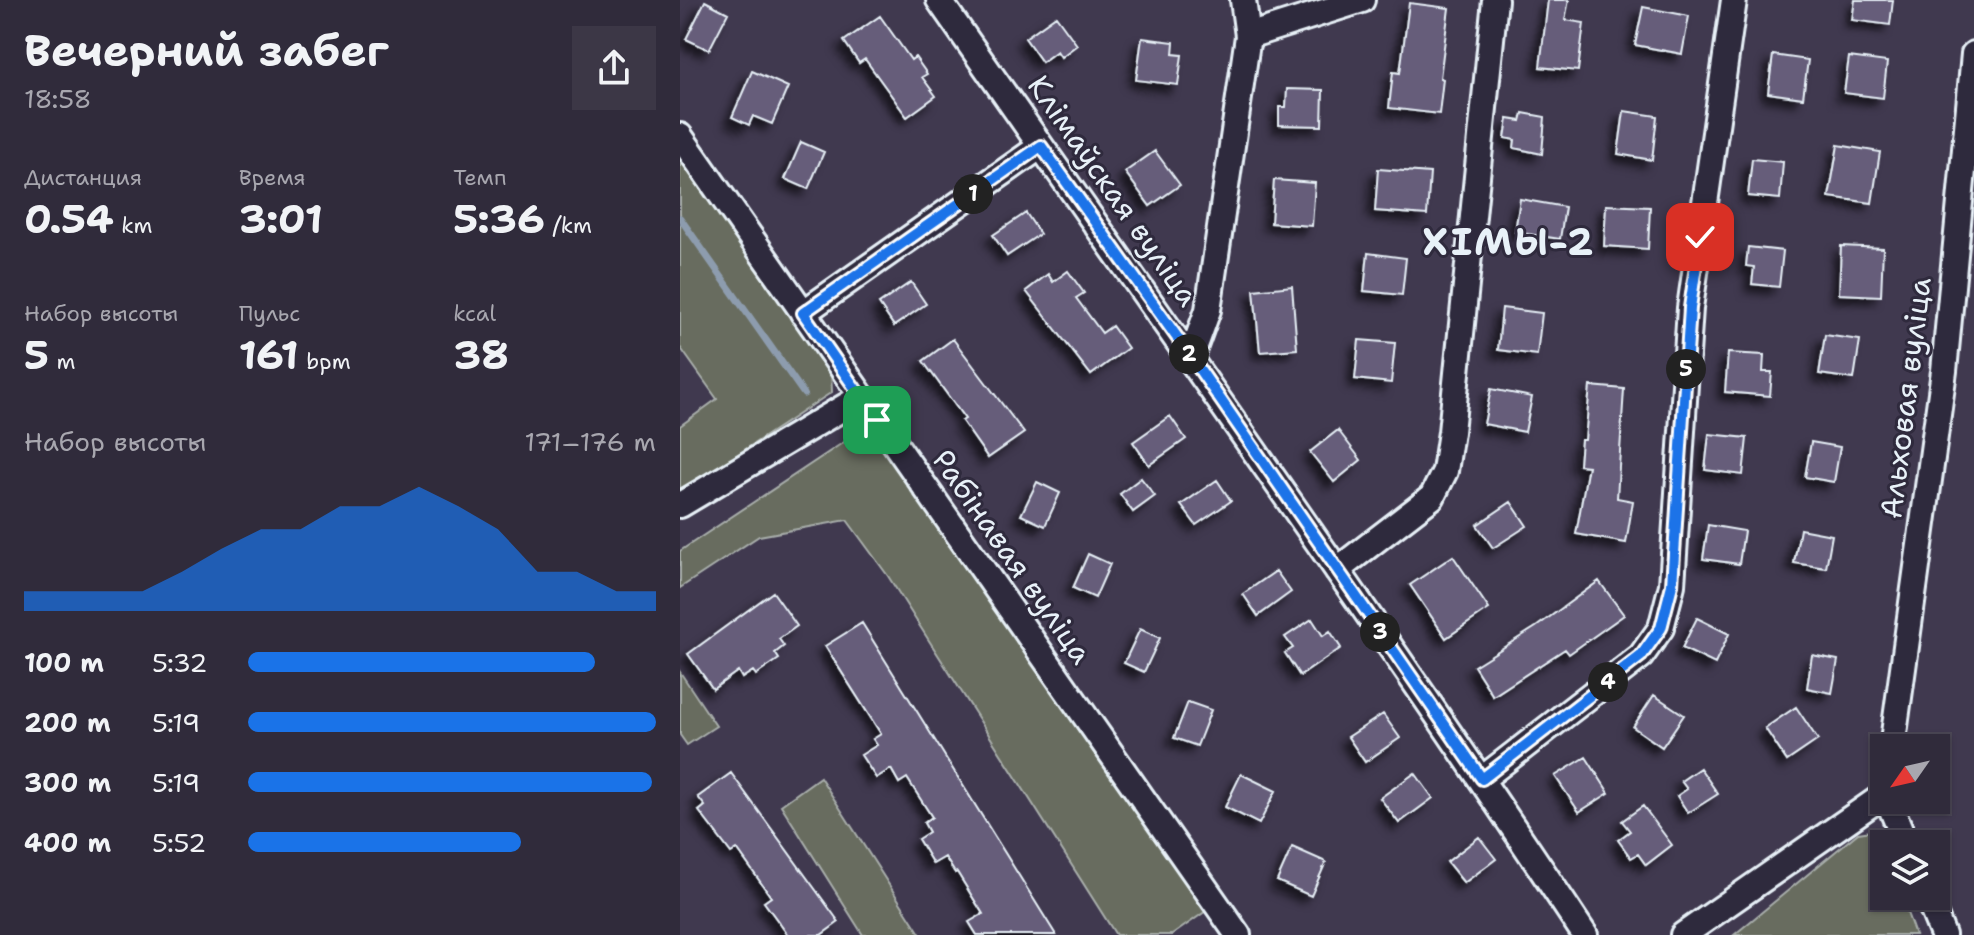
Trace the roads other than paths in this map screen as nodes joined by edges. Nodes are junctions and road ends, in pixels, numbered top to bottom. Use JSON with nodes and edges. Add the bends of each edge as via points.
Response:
{"nodes":[{"id":1,"x":939,"y":0,"type":"edge"},
{"id":2,"x":1243,"y":0,"type":"edge"},
{"id":3,"x":1362,"y":0,"type":"edge"},
{"id":4,"x":1495,"y":0,"type":"edge"},
{"id":5,"x":1734,"y":0,"type":"edge"},
{"id":6,"x":1248,"y":36,"type":"junction"},
{"id":7,"x":1974,"y":54,"type":"edge"},
{"id":8,"x":680,"y":136,"type":"edge"},
{"id":9,"x":1041,"y":146,"type":"junction"},
{"id":10,"x":803,"y":313,"type":"junction"},
{"id":11,"x":1191,"y":357,"type":"junction"},
{"id":12,"x":861,"y":397,"type":"junction"},
{"id":13,"x":680,"y":505,"type":"edge"},
{"id":14,"x":1337,"y":570,"type":"junction"},
{"id":15,"x":1894,"y":734,"type":"edge"},
{"id":16,"x":1482,"y":779,"type":"junction"},
{"id":17,"x":1870,"y":805,"type":"edge"},
{"id":18,"x":1933,"y":910,"type":"edge"},
{"id":19,"x":1238,"y":935,"type":"edge"},
{"id":20,"x":1585,"y":935,"type":"edge"},
{"id":21,"x":1683,"y":935,"type":"edge"},
{"id":22,"x":1943,"y":935,"type":"edge"}],
"edges":[{"from":1,"to":9,"type":"street","name":"Клімаўская вуліца"},
{"from":2,"to":6,"type":"street"},
{"from":3,"to":6,"type":"street"},
{"from":4,"to":14,"type":"street","via":[[1445,471],[1432,497]]},
{"from":5,"to":16,"type":"street","via":[[1690,308],[1672,585],[1661,628],[1641,656]]},
{"from":6,"to":11,"type":"street","via":[[1208,310]]},
{"from":7,"to":15,"type":"street","name":"Альховая вуліца","via":[[1944,371]]},
{"from":8,"to":10,"type":"street","name":"Рабінавая вуліца"},
{"from":9,"to":10,"type":"street"},
{"from":9,"to":11,"type":"street","name":"Клімаўская вуліца"},
{"from":10,"to":12,"type":"street","name":"Рабінавая вуліца"},
{"from":11,"to":14,"type":"street","name":"Клімаўская вуліца"},
{"from":12,"to":13,"type":"street"},
{"from":12,"to":19,"type":"street","name":"Рабінавая вуліца"},
{"from":14,"to":16,"type":"street","name":"Клімаўская вуліца"},
{"from":16,"to":20,"type":"street","name":"Клімаўская вуліца"},
{"from":17,"to":21,"type":"street"},
{"from":18,"to":22,"type":"street"}]}
